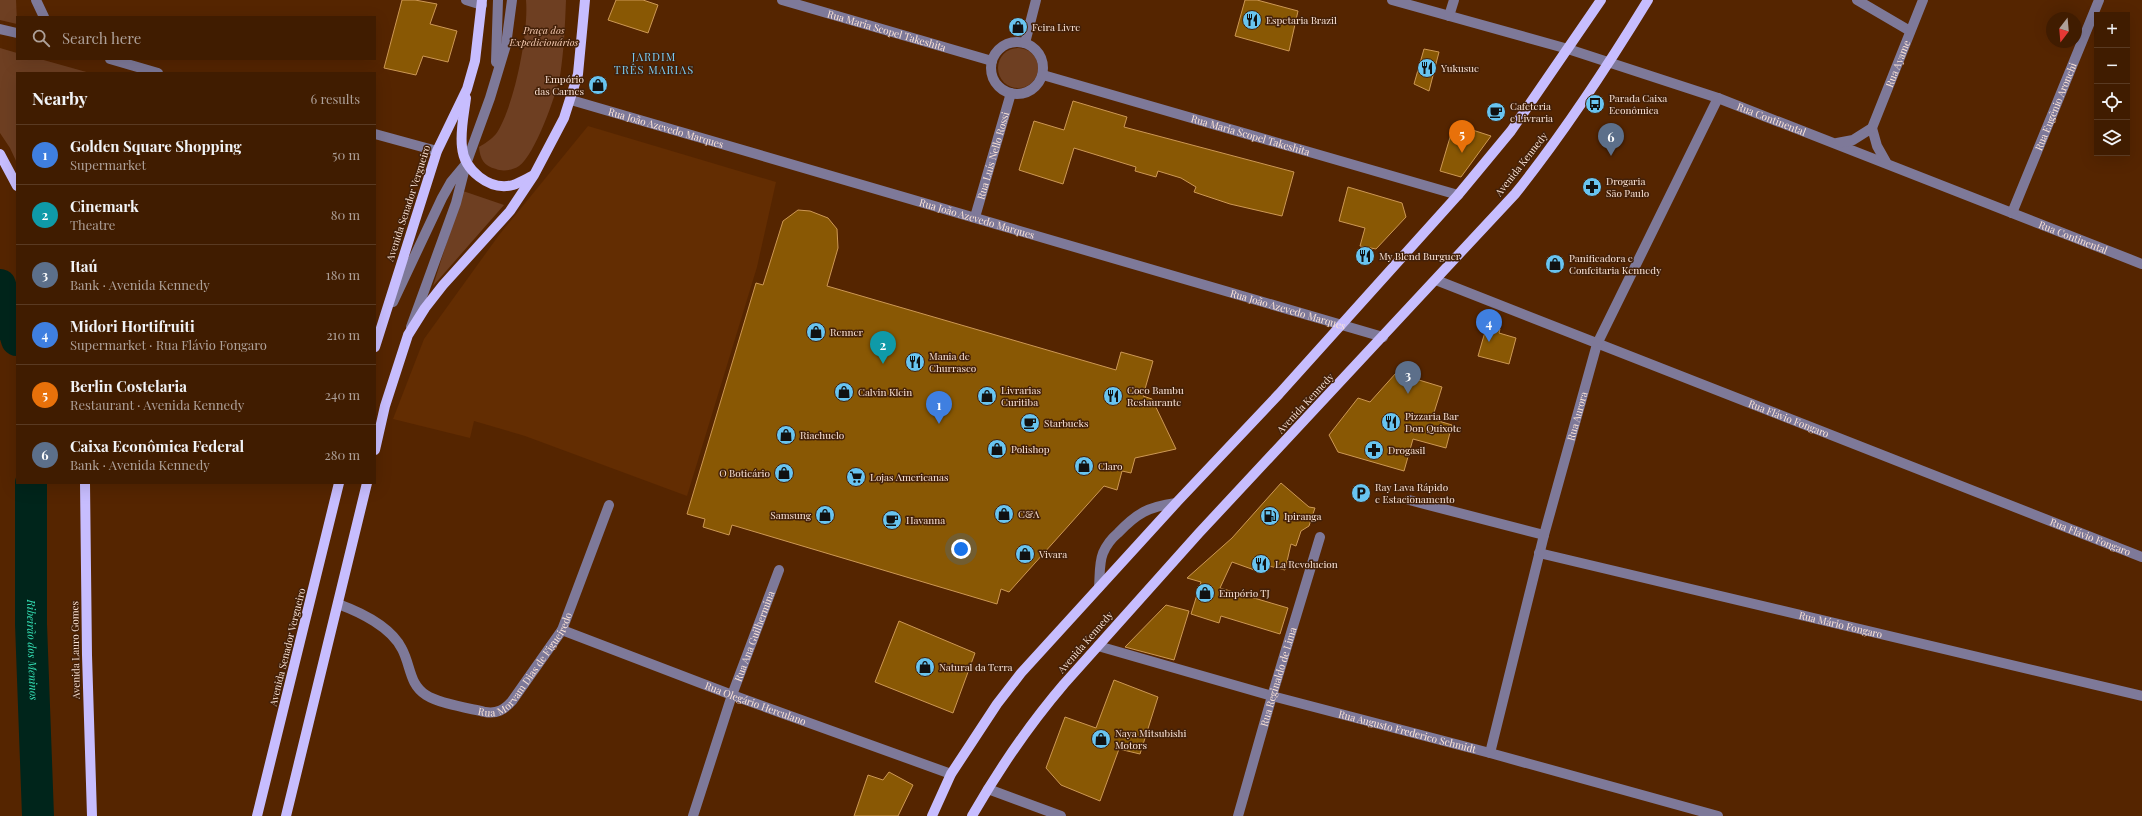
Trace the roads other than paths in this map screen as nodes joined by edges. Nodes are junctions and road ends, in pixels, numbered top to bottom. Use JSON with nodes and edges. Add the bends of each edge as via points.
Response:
{"nodes":[{"id":1,"x":36,"y":0,"type":"edge"},
{"id":2,"x":466,"y":0,"type":"edge"},
{"id":3,"x":498,"y":0,"type":"edge"},
{"id":4,"x":512,"y":0,"type":"edge"},
{"id":5,"x":585,"y":0,"type":"edge"},
{"id":6,"x":782,"y":0,"type":"edge"},
{"id":7,"x":1036,"y":0,"type":"edge"},
{"id":8,"x":1392,"y":0,"type":"edge"},
{"id":9,"x":1454,"y":0,"type":"edge"},
{"id":10,"x":1601,"y":0,"type":"edge"},
{"id":11,"x":1648,"y":0,"type":"edge"},
{"id":12,"x":1857,"y":0,"type":"edge"},
{"id":13,"x":1923,"y":0,"type":"edge"},
{"id":14,"x":2099,"y":0,"type":"edge"},
{"id":15,"x":482,"y":2,"type":"edge"},
{"id":16,"x":44,"y":16,"type":"edge"},
{"id":17,"x":1449,"y":16,"type":"junction"},
{"id":18,"x":0,"y":28,"type":"edge"},
{"id":19,"x":1910,"y":32,"type":"junction"},
{"id":20,"x":16,"y":33,"type":"edge"},
{"id":21,"x":1025,"y":43,"type":"junction"},
{"id":22,"x":1568,"y":49,"type":"junction"},
{"id":23,"x":113,"y":60,"type":"edge"},
{"id":24,"x":992,"y":61,"type":"junction"},
{"id":25,"x":1610,"y":63,"type":"junction"},
{"id":26,"x":155,"y":72,"type":"edge"},
{"id":27,"x":1043,"y":76,"type":"junction"},
{"id":28,"x":493,"y":86,"type":"junction"},
{"id":29,"x":467,"y":89,"type":"junction"},
{"id":30,"x":1011,"y":93,"type":"junction"},
{"id":31,"x":1718,"y":98,"type":"junction"},
{"id":32,"x":571,"y":100,"type":"junction"},
{"id":33,"x":1872,"y":128,"type":"junction"},
{"id":34,"x":376,"y":134,"type":"edge"},
{"id":35,"x":1837,"y":144,"type":"junction"},
{"id":36,"x":437,"y":151,"type":"junction"},
{"id":37,"x":0,"y":154,"type":"edge"},
{"id":38,"x":1886,"y":162,"type":"junction"},
{"id":39,"x":466,"y":163,"type":"junction"},
{"id":40,"x":534,"y":175,"type":"junction"},
{"id":41,"x":16,"y":184,"type":"edge"},
{"id":42,"x":1458,"y":194,"type":"junction"},
{"id":43,"x":2012,"y":213,"type":"junction"},
{"id":44,"x":975,"y":217,"type":"junction"},
{"id":45,"x":2142,"y":264,"type":"edge"},
{"id":46,"x":1436,"y":280,"type":"junction"},
{"id":47,"x":382,"y":323,"type":"junction"},
{"id":48,"x":1342,"y":325,"type":"junction"},
{"id":49,"x":408,"y":335,"type":"junction"},
{"id":50,"x":1383,"y":337,"type":"junction"},
{"id":51,"x":376,"y":344,"type":"edge"},
{"id":52,"x":1597,"y":344,"type":"junction"},
{"id":53,"x":376,"y":446,"type":"edge"},
{"id":54,"x":85,"y":484,"type":"edge"},
{"id":55,"x":339,"y":484,"type":"edge"},
{"id":56,"x":367,"y":484,"type":"edge"},
{"id":57,"x":1409,"y":500,"type":"dead end"},
{"id":58,"x":1176,"y":502,"type":"junction"},
{"id":59,"x":609,"y":505,"type":"dead end"},
{"id":60,"x":1544,"y":535,"type":"junction"},
{"id":61,"x":1320,"y":537,"type":"dead end"},
{"id":62,"x":1539,"y":554,"type":"junction"},
{"id":63,"x":2142,"y":557,"type":"edge"},
{"id":64,"x":779,"y":570,"type":"dead end"},
{"id":65,"x":1099,"y":586,"type":"junction"},
{"id":66,"x":338,"y":604,"type":"junction"},
{"id":67,"x":562,"y":630,"type":"junction"},
{"id":68,"x":1098,"y":646,"type":"junction"},
{"id":69,"x":732,"y":695,"type":"junction"},
{"id":70,"x":1272,"y":696,"type":"junction"},
{"id":71,"x":2142,"y":696,"type":"edge"},
{"id":72,"x":1490,"y":753,"type":"junction"},
{"id":73,"x":951,"y":774,"type":"junction"},
{"id":74,"x":988,"y":789,"type":"junction"},
{"id":75,"x":92,"y":816,"type":"edge"},
{"id":76,"x":257,"y":816,"type":"edge"},
{"id":77,"x":286,"y":816,"type":"edge"},
{"id":78,"x":693,"y":816,"type":"edge"},
{"id":79,"x":932,"y":816,"type":"edge"},
{"id":80,"x":972,"y":816,"type":"edge"},
{"id":81,"x":1061,"y":816,"type":"edge"},
{"id":82,"x":1238,"y":816,"type":"edge"},
{"id":83,"x":1718,"y":816,"type":"edge"}],
"edges":[{"from":1,"to":16,"type":"street"},
{"from":2,"to":15,"type":"street"},
{"from":3,"to":28,"type":"street","name":"Avenida Senador Vergueiro","via":[[497,54]]},
{"from":4,"to":28,"type":"street","name":"Avenida Senador Vergueiro","via":[[506,46]]},
{"from":5,"to":32,"type":"main road","via":[[581,57]]},
{"from":6,"to":24,"type":"street","name":"Rua Maria Scopel Takeshita"},
{"from":7,"to":21,"type":"street"},
{"from":8,"to":17,"type":"street","name":"Rua Continental"},
{"from":9,"to":17,"type":"street"},
{"from":10,"to":22,"type":"main road"},
{"from":11,"to":25,"type":"main road","name":"Avenida Kennedy"},
{"from":12,"to":19,"type":"street"},
{"from":13,"to":19,"type":"street","name":"Rua Ayame"},
{"from":14,"to":43,"type":"street","name":"Rua Eugênio Aronchi"},
{"from":15,"to":29,"type":"main road","name":"Avenida Senador Vergueiro","via":[[475,60]]},
{"from":17,"to":22,"type":"street","name":"Rua Continental"},
{"from":18,"to":20,"type":"street"},
{"from":19,"to":33,"type":"street","name":"Rua Ayame"},
{"from":21,"to":24,"type":"street","via":[[1016,42],[1001,48]]},
{"from":21,"to":27,"type":"street","via":[[1040,56],[1044,67]]},
{"from":22,"to":25,"type":"street","name":"Rua Continental"},
{"from":22,"to":42,"type":"main road","via":[[1511,131]]},
{"from":23,"to":26,"type":"street"},
{"from":24,"to":30,"type":"street","via":[[993,77],[997,84]]},
{"from":25,"to":31,"type":"street","name":"Rua Continental"},
{"from":25,"to":46,"type":"main road","name":"Avenida Kennedy","via":[[1533,171]]},
{"from":27,"to":30,"type":"street","via":[[1034,89],[1019,94]]},
{"from":27,"to":42,"type":"street","name":"Rua Maria Scopel Takeshita"},
{"from":28,"to":39,"type":"street","name":"Avenida Senador Vergueiro"},
{"from":29,"to":36,"type":"main road","name":"Avenida Senador Vergueiro"},
{"from":29,"to":39,"type":"main road","via":[[461,142]]},
{"from":30,"to":44,"type":"street","name":"Rua Luís Nello Rossi"},
{"from":31,"to":35,"type":"street","name":"Rua Continental"},
{"from":31,"to":52,"type":"street","name":"Rua Aurora"},
{"from":32,"to":40,"type":"main road","via":[[561,125]]},
{"from":32,"to":44,"type":"street","name":"Rua João Azevedo Marques"},
{"from":33,"to":35,"type":"street","via":[[1853,140]]},
{"from":33,"to":38,"type":"street","via":[[1877,146]]},
{"from":34,"to":36,"type":"street"},
{"from":35,"to":38,"type":"street","name":"Rua Continental"},
{"from":36,"to":47,"type":"main road","name":"Avenida Senador Vergueiro"},
{"from":37,"to":41,"type":"main road"},
{"from":38,"to":43,"type":"street","name":"Rua Continental"},
{"from":39,"to":40,"type":"main road","via":[[482,180],[504,186]]},
{"from":39,"to":47,"type":"street","name":"Avenida Senador Vergueiro","via":[[442,198]]},
{"from":39,"to":49,"type":"street","name":"Avenida Senador Vergueiro","via":[[456,203]]},
{"from":40,"to":49,"type":"main road","via":[[510,210],[443,285]]},
{"from":42,"to":48,"type":"main road"},
{"from":43,"to":45,"type":"street","name":"Rua Continental"},
{"from":44,"to":48,"type":"street","name":"Rua João Azevedo Marques"},
{"from":46,"to":50,"type":"main road","name":"Avenida Kennedy"},
{"from":46,"to":52,"type":"street","name":"Rua Flávio Fongaro"},
{"from":47,"to":51,"type":"main road","name":"Avenida Senador Vergueiro"},
{"from":48,"to":50,"type":"street","name":"Rua João Azevedo Marques"},
{"from":48,"to":58,"type":"main road"},
{"from":49,"to":53,"type":"main road","name":"Avenida Senador Vergueiro","via":[[385,406]]},
{"from":50,"to":68,"type":"main road","name":"Avenida Kennedy","via":[[1199,532]]},
{"from":52,"to":60,"type":"street","name":"Rua Aurora"},
{"from":52,"to":63,"type":"street","name":"Rua Flávio Fongaro"},
{"from":54,"to":75,"type":"main road","name":"Avenida Lauro Gomes"},
{"from":55,"to":76,"type":"main road","name":"Avenida Senador Vergueiro"},
{"from":56,"to":66,"type":"main road"},
{"from":57,"to":60,"type":"street"},
{"from":58,"to":65,"type":"main road"},
{"from":58,"to":65,"type":"street","via":[[1138,513],[1114,537],[1104,551]]},
{"from":59,"to":67,"type":"street","name":"Rua Morvam Dias de Figueiredo"},
{"from":60,"to":62,"type":"street","name":"Rua Aurora"},
{"from":61,"to":70,"type":"street","name":"Rua Reginaldo de Lima"},
{"from":62,"to":71,"type":"street","name":"Rua Mário Fongaro"},
{"from":62,"to":72,"type":"street","name":"Rua Aurora"},
{"from":64,"to":69,"type":"street","name":"Rua Ana Guilhermina"},
{"from":65,"to":73,"type":"main road","via":[[1021,673],[997,704]]},
{"from":66,"to":67,"type":"street","name":"Rua Morvam Dias de Figueiredo","via":[[356,612],[390,634],[403,651],[414,684],[426,695],[485,712],[494,713],[507,706]]},
{"from":66,"to":77,"type":"main road"},
{"from":67,"to":69,"type":"street","name":"Rua Olegário Herculano"},
{"from":68,"to":70,"type":"street","name":"Rua Augusto Frederico Schmidt"},
{"from":68,"to":74,"type":"main road","name":"Avenida Kennedy","via":[[1043,709]]},
{"from":69,"to":73,"type":"street","name":"Rua Olegário Herculano"},
{"from":69,"to":78,"type":"street","name":"Rua Ana Guilhermina"},
{"from":70,"to":72,"type":"street","name":"Rua Augusto Frederico Schmidt"},
{"from":70,"to":82,"type":"street","name":"Rua Reginaldo de Lima"},
{"from":72,"to":83,"type":"street","name":"Rua Augusto Frederico Schmidt"},
{"from":73,"to":79,"type":"main road"},
{"from":74,"to":80,"type":"main road","name":"Avenida Kennedy"},
{"from":74,"to":81,"type":"street"}]}
